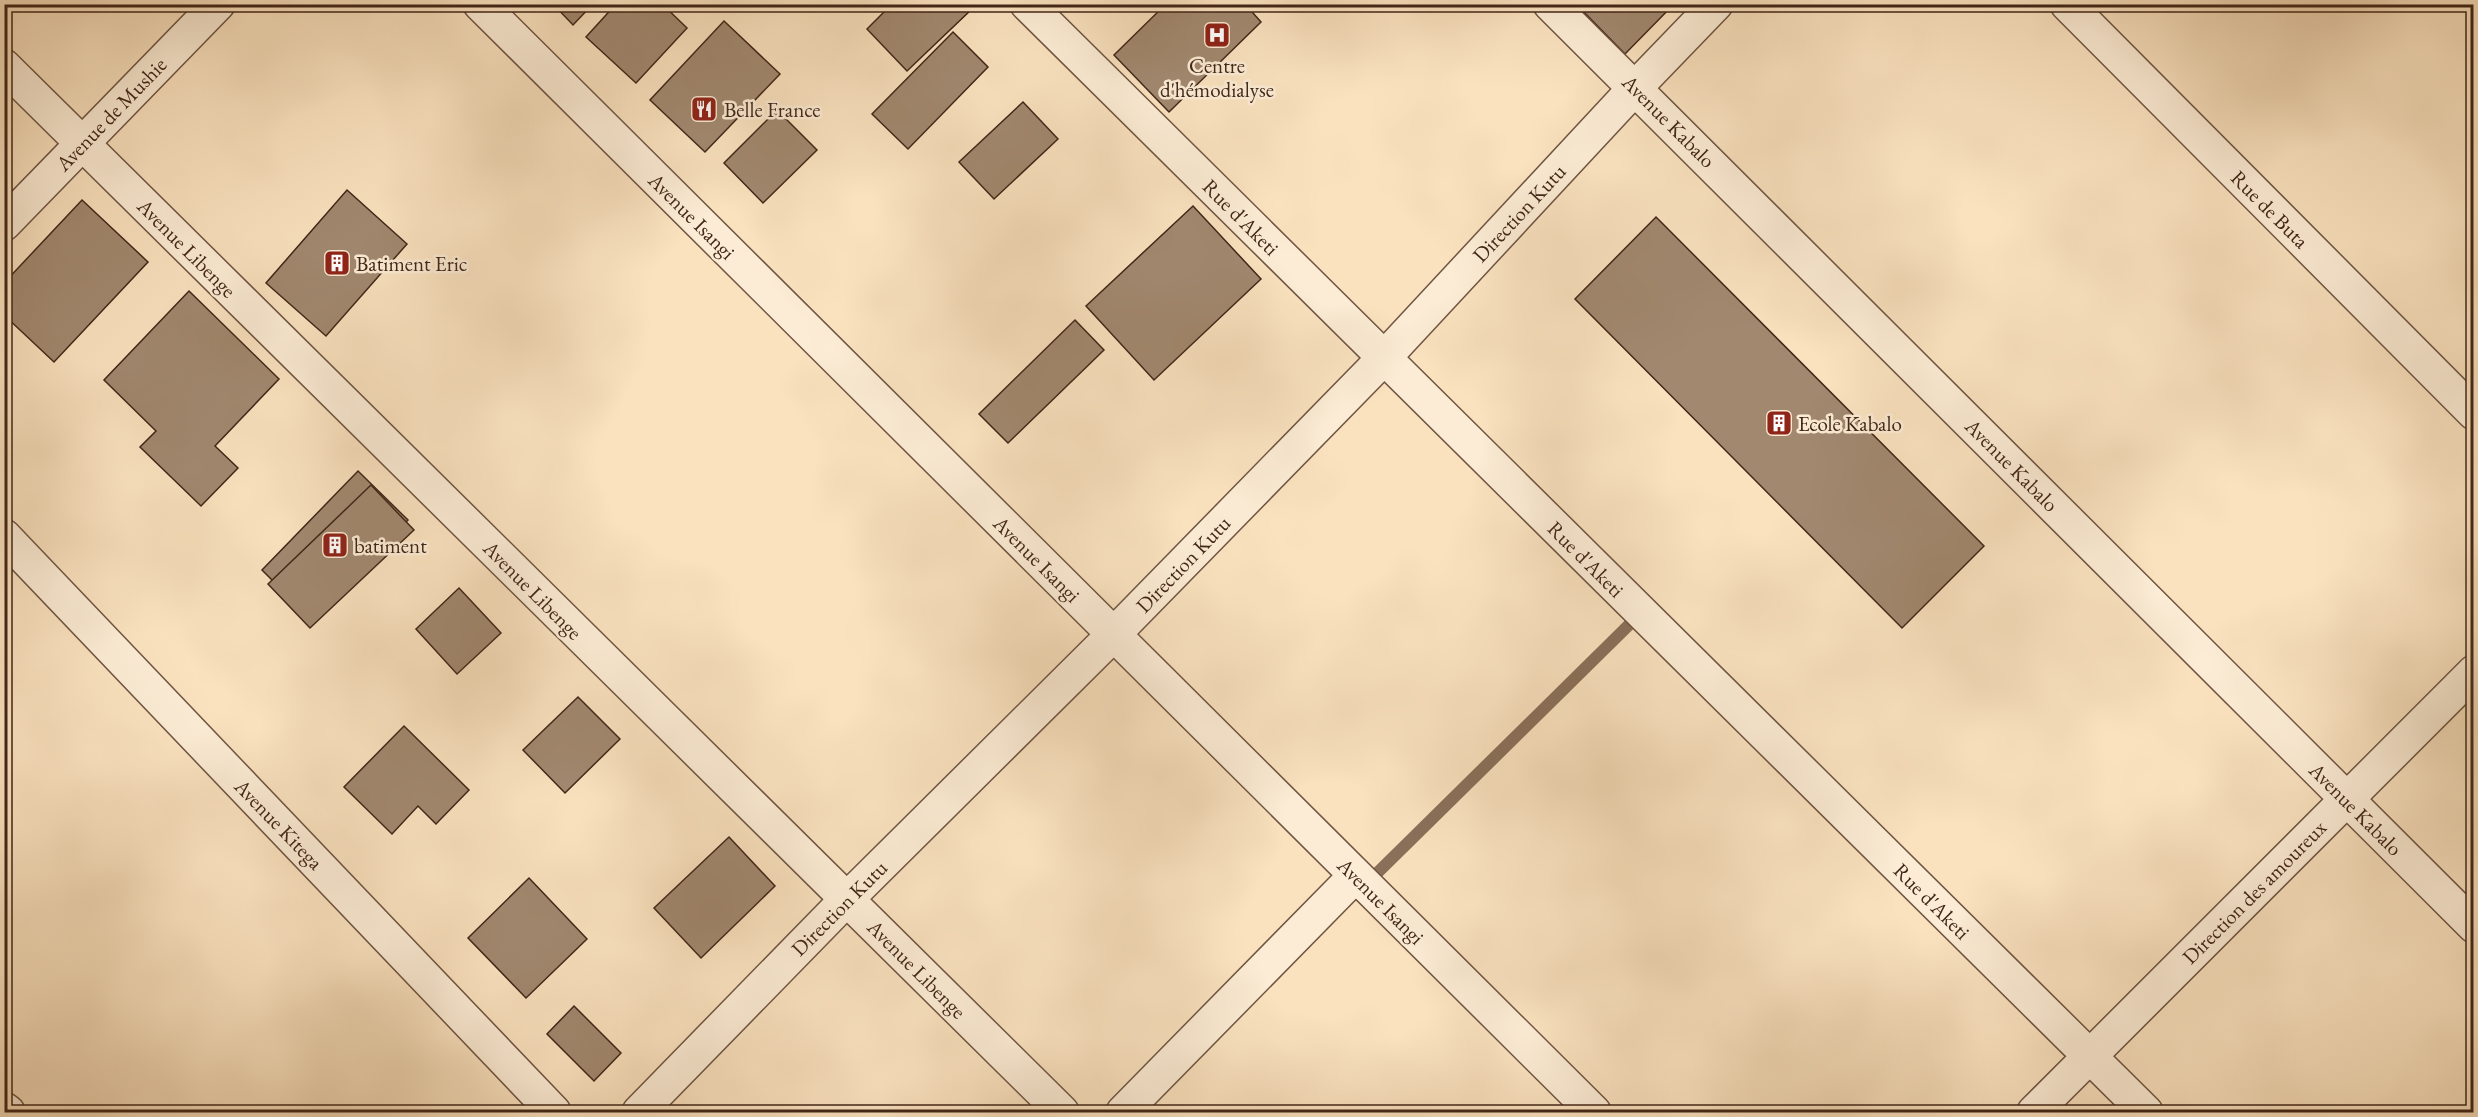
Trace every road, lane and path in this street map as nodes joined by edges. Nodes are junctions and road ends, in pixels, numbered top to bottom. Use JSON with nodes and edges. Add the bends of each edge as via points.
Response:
{"nodes":[{"id":1,"x":218,"y":4,"type":"edge"},
{"id":2,"x":480,"y":4,"type":"edge"},
{"id":3,"x":1027,"y":4,"type":"edge"},
{"id":4,"x":1550,"y":4,"type":"edge"},
{"id":5,"x":1716,"y":4,"type":"edge"},
{"id":6,"x":2067,"y":4,"type":"edge"},
{"id":7,"x":4,"y":66,"type":"edge"},
{"id":8,"x":1635,"y":88,"type":"junction"},
{"id":9,"x":82,"y":143,"type":"junction"},
{"id":10,"x":4,"y":224,"type":"edge"},
{"id":11,"x":1383,"y":359,"type":"junction"},
{"id":12,"x":2474,"y":413,"type":"edge"},
{"id":13,"x":4,"y":536,"type":"edge"},
{"id":14,"x":1113,"y":635,"type":"junction"},
{"id":15,"x":2474,"y":672,"type":"edge"},
{"id":16,"x":2346,"y":800,"type":"junction"},
{"id":17,"x":1356,"y":876,"type":"junction"},
{"id":18,"x":846,"y":900,"type":"junction"},
{"id":19,"x":2474,"y":926,"type":"edge"},
{"id":20,"x":2090,"y":1057,"type":"junction"},
{"id":21,"x":4,"y":1109,"type":"edge"},
{"id":22,"x":8,"y":1113,"type":"edge"},
{"id":23,"x":554,"y":1113,"type":"edge"},
{"id":24,"x":639,"y":1113,"type":"edge"},
{"id":25,"x":1062,"y":1113,"type":"edge"},
{"id":26,"x":1123,"y":1113,"type":"edge"},
{"id":27,"x":1594,"y":1113,"type":"edge"},
{"id":28,"x":2034,"y":1113,"type":"edge"},
{"id":29,"x":2146,"y":1113,"type":"edge"}],
"edges":[{"from":1,"to":9,"type":"street","name":"Avenue de Mushie"},
{"from":2,"to":14,"type":"street","name":"Avenue Isangi"},
{"from":3,"to":11,"type":"street","name":"Rue d'Aketi"},
{"from":4,"to":8,"type":"street","name":"Avenue Kabalo"},
{"from":5,"to":8,"type":"street","name":"Direction Kutu"},
{"from":6,"to":12,"type":"street","name":"Rue de Buta"},
{"from":7,"to":9,"type":"street","name":"Avenue Libenge"},
{"from":8,"to":11,"type":"street","name":"Direction Kutu"},
{"from":8,"to":16,"type":"street","name":"Avenue Kabalo"},
{"from":9,"to":10,"type":"street","name":"Avenue de Mushie"},
{"from":9,"to":18,"type":"street","name":"Avenue Libenge"},
{"from":11,"to":14,"type":"street","name":"Direction Kutu"},
{"from":11,"to":20,"type":"street","name":"Rue d'Aketi"},
{"from":13,"to":23,"type":"street","name":"Avenue Kitega"},
{"from":14,"to":17,"type":"street","name":"Avenue Isangi"},
{"from":14,"to":18,"type":"street","name":"Direction Kutu"},
{"from":15,"to":16,"type":"street","name":"Direction des amoureux"},
{"from":16,"to":19,"type":"street","name":"Avenue Kabalo"},
{"from":16,"to":20,"type":"street","name":"Direction des amoureux"},
{"from":17,"to":26,"type":"street"},
{"from":17,"to":27,"type":"street","name":"Avenue Isangi"},
{"from":18,"to":24,"type":"street","name":"Direction Kutu"},
{"from":18,"to":25,"type":"street","name":"Avenue Libenge"},
{"from":20,"to":28,"type":"street","name":"Direction des amoureux"},
{"from":20,"to":29,"type":"street","name":"Rue d'Aketi"},
{"from":21,"to":22,"type":"street"}]}
